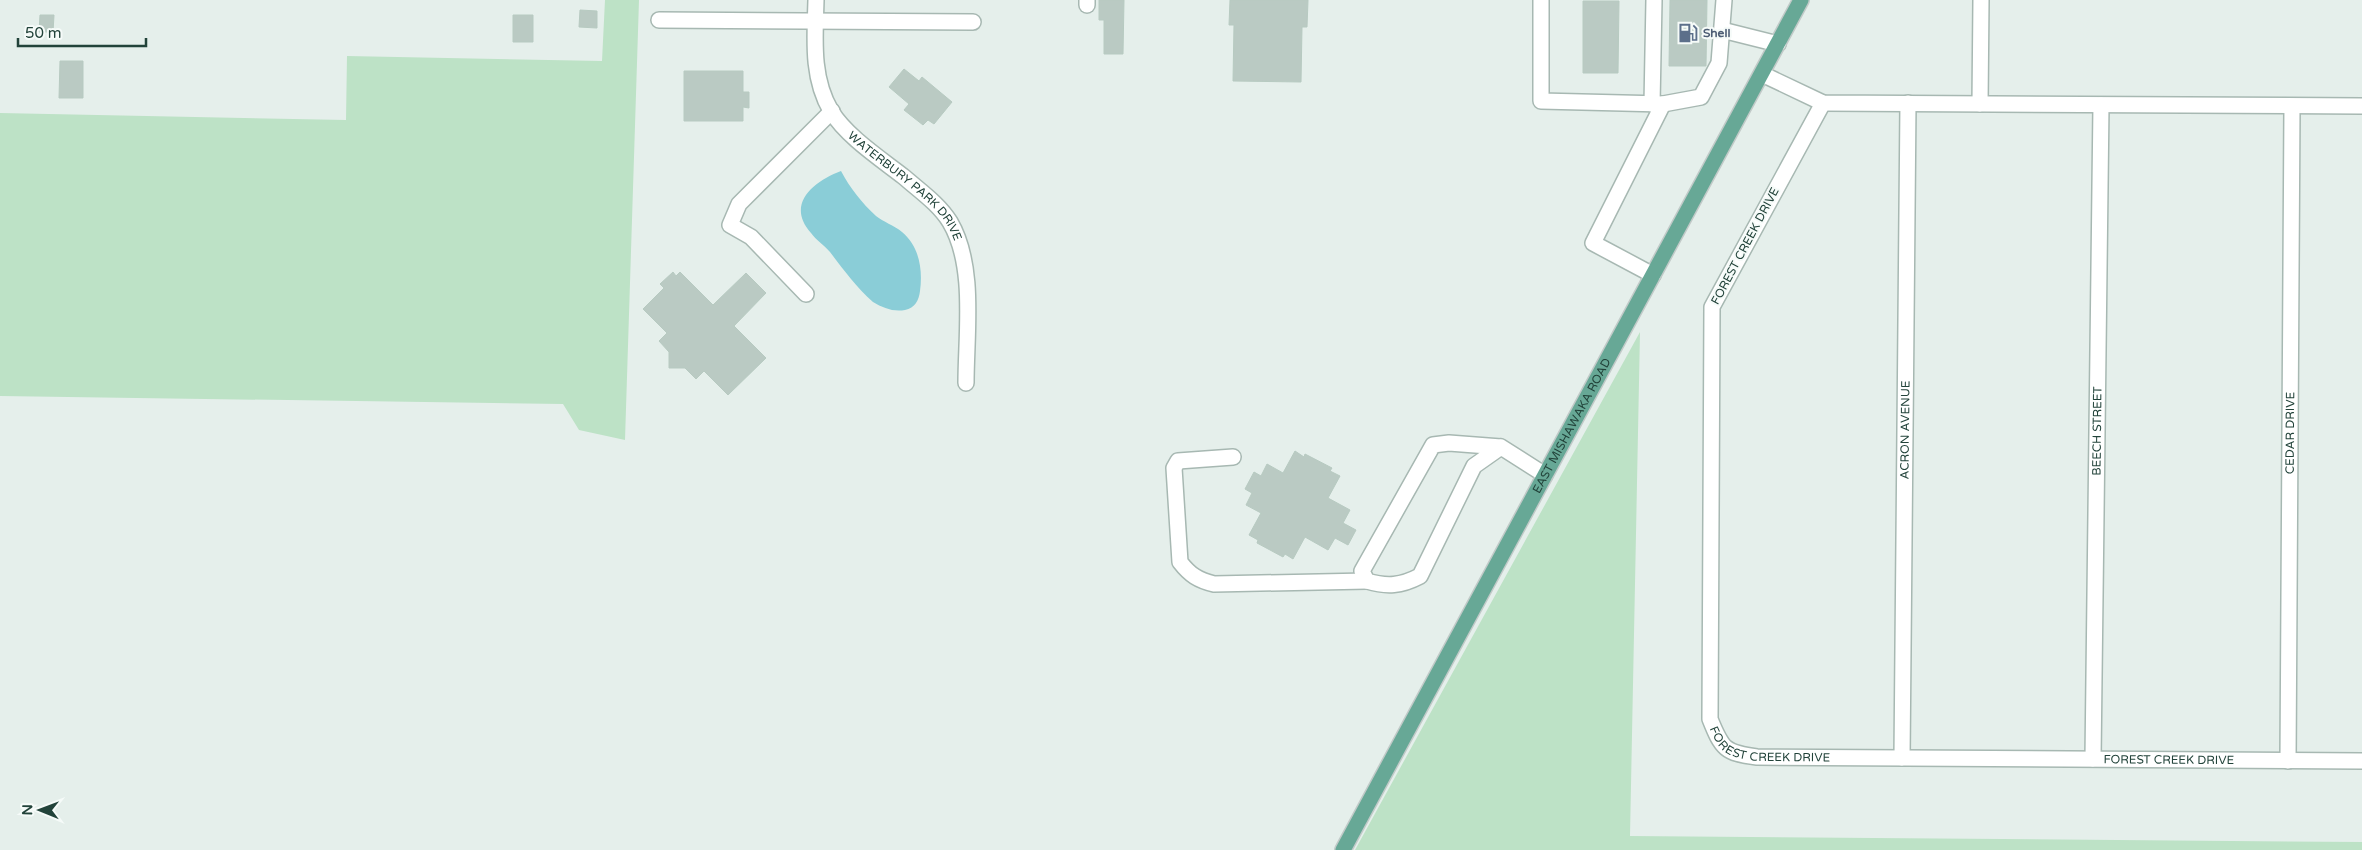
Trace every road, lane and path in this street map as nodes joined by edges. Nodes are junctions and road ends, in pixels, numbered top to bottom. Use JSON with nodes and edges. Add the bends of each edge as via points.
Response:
{"nodes":[{"id":1,"x":816,"y":0,"type":"edge"},
{"id":2,"x":1541,"y":0,"type":"edge"},
{"id":3,"x":1654,"y":0,"type":"edge"},
{"id":4,"x":1724,"y":0,"type":"edge"},
{"id":5,"x":1801,"y":0,"type":"edge"},
{"id":6,"x":1981,"y":0,"type":"edge"},
{"id":7,"x":659,"y":20,"type":"dead end"},
{"id":8,"x":973,"y":22,"type":"dead end"},
{"id":9,"x":816,"y":23,"type":"junction"},
{"id":10,"x":1722,"y":30,"type":"junction"},
{"id":11,"x":1778,"y":44,"type":"junction"},
{"id":12,"x":1762,"y":74,"type":"junction"},
{"id":13,"x":1823,"y":103,"type":"junction"},
{"id":14,"x":1908,"y":103,"type":"junction"},
{"id":15,"x":1658,"y":104,"type":"junction"},
{"id":16,"x":1980,"y":104,"type":"junction"},
{"id":17,"x":2101,"y":105,"type":"junction"},
{"id":18,"x":2292,"y":106,"type":"junction"},
{"id":19,"x":2362,"y":106,"type":"edge"},
{"id":20,"x":832,"y":111,"type":"junction"},
{"id":21,"x":1653,"y":275,"type":"junction"},
{"id":22,"x":806,"y":294,"type":"dead end"},
{"id":23,"x":966,"y":382,"type":"dead end"},
{"id":24,"x":1501,"y":447,"type":"junction"},
{"id":25,"x":1233,"y":457,"type":"dead end"},
{"id":26,"x":1545,"y":476,"type":"junction"},
{"id":27,"x":1367,"y":580,"type":"junction"},
{"id":28,"x":1902,"y":758,"type":"junction"},
{"id":29,"x":2093,"y":759,"type":"junction"},
{"id":30,"x":2288,"y":760,"type":"junction"},
{"id":31,"x":2362,"y":761,"type":"edge"},
{"id":32,"x":1343,"y":850,"type":"edge"}],
"edges":[{"from":1,"to":9,"type":"street","name":"WATERBURY PARK DRIVE"},
{"from":2,"to":15,"type":"street","via":[[1541,101]]},
{"from":3,"to":15,"type":"street"},
{"from":4,"to":10,"type":"street"},
{"from":5,"to":11,"type":"main road","name":"EAST MISHAWAKA ROAD"},
{"from":6,"to":16,"type":"street"},
{"from":7,"to":9,"type":"street"},
{"from":8,"to":9,"type":"street"},
{"from":9,"to":20,"type":"street","name":"WATERBURY PARK DRIVE","via":[[819,82]]},
{"from":10,"to":11,"type":"street"},
{"from":10,"to":15,"type":"street","via":[[1719,63],[1701,97]]},
{"from":11,"to":12,"type":"main road","name":"EAST MISHAWAKA ROAD"},
{"from":12,"to":13,"type":"street"},
{"from":12,"to":21,"type":"main road","name":"EAST MISHAWAKA ROAD"},
{"from":13,"to":14,"type":"street"},
{"from":13,"to":28,"type":"street","name":"FOREST CREEK DRIVE","via":[[1712,307],[1710,719],[1719,741],[1733,754]]},
{"from":14,"to":16,"type":"street"},
{"from":14,"to":28,"type":"street","name":"ACRON AVENUE"},
{"from":15,"to":21,"type":"street","via":[[1593,243]]},
{"from":16,"to":17,"type":"street"},
{"from":17,"to":18,"type":"street"},
{"from":17,"to":29,"type":"street","name":"BEECH STREET"},
{"from":18,"to":19,"type":"street"},
{"from":18,"to":30,"type":"street","name":"CEDAR DRIVE"},
{"from":20,"to":22,"type":"street","via":[[739,204],[730,225],[751,237]]},
{"from":20,"to":23,"type":"street","name":"WATERBURY PARK DRIVE","via":[[846,129],[935,203],[950,222],[967,276]]},
{"from":21,"to":26,"type":"main road","name":"EAST MISHAWAKA ROAD"},
{"from":24,"to":26,"type":"street"},
{"from":24,"to":27,"type":"street","via":[[1474,466],[1420,576],[1405,584],[1383,586]]},
{"from":24,"to":27,"type":"street","via":[[1433,445],[1362,571]]},
{"from":25,"to":27,"type":"street","via":[[1178,461],[1174,468],[1180,562],[1189,574],[1214,584]]},
{"from":26,"to":32,"type":"main road","name":"EAST MISHAWAKA ROAD"},
{"from":28,"to":29,"type":"street","name":"FOREST CREEK DRIVE"},
{"from":29,"to":30,"type":"street","name":"FOREST CREEK DRIVE"},
{"from":30,"to":31,"type":"street","name":"FOREST CREEK DRIVE"}]}
